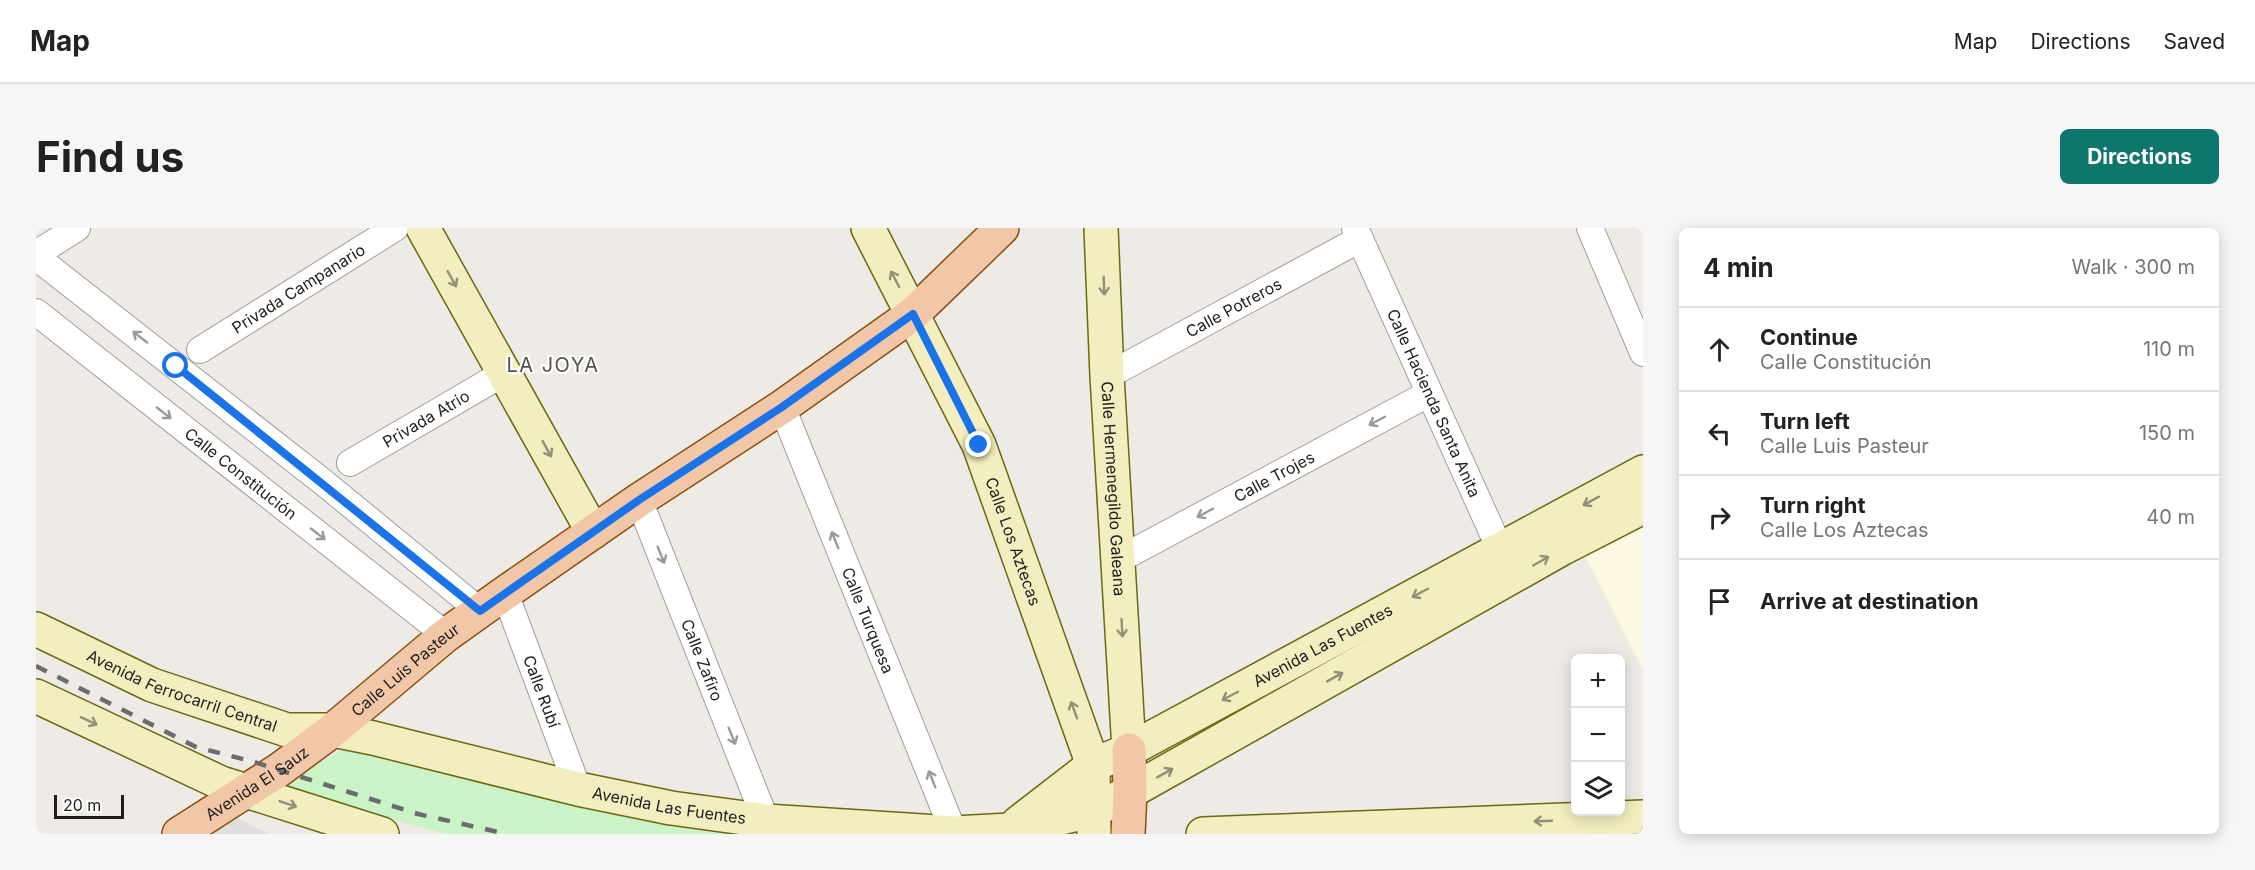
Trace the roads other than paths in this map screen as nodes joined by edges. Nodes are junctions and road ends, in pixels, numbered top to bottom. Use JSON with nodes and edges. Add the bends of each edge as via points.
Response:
{"nodes":[{"id":1,"x":77,"y":228,"type":"edge"},
{"id":2,"x":395,"y":228,"type":"edge"},
{"id":3,"x":423,"y":228,"type":"edge"},
{"id":4,"x":868,"y":228,"type":"edge"},
{"id":5,"x":1002,"y":228,"type":"edge"},
{"id":6,"x":1101,"y":228,"type":"edge"},
{"id":7,"x":1590,"y":228,"type":"edge"},
{"id":8,"x":1357,"y":234,"type":"edge"},
{"id":9,"x":36,"y":256,"type":"edge"},
{"id":10,"x":36,"y":312,"type":"edge"},
{"id":11,"x":913,"y":314,"type":"junction"},
{"id":12,"x":200,"y":350,"type":"dead end"},
{"id":13,"x":1643,"y":353,"type":"edge"},
{"id":14,"x":504,"y":373,"type":"junction"},
{"id":15,"x":1107,"y":376,"type":"junction"},
{"id":16,"x":1428,"y":394,"type":"junction"},
{"id":17,"x":782,"y":407,"type":"junction"},
{"id":18,"x":350,"y":463,"type":"dead end"},
{"id":19,"x":1643,"y":472,"type":"edge"},
{"id":20,"x":639,"y":500,"type":"junction"},
{"id":21,"x":1643,"y":507,"type":"edge"},
{"id":22,"x":593,"y":532,"type":"junction"},
{"id":23,"x":1119,"y":560,"type":"junction"},
{"id":24,"x":1506,"y":564,"type":"junction"},
{"id":25,"x":492,"y":602,"type":"junction"},
{"id":26,"x":36,"y":629,"type":"edge"},
{"id":27,"x":446,"y":635,"type":"junction"},
{"id":28,"x":36,"y":696,"type":"edge"},
{"id":29,"x":333,"y":730,"type":"junction"},
{"id":30,"x":1129,"y":750,"type":"junction"},
{"id":31,"x":1094,"y":765,"type":"junction"},
{"id":32,"x":578,"y":789,"type":"junction"},
{"id":33,"x":247,"y":791,"type":"junction"},
{"id":34,"x":1130,"y":792,"type":"junction"},
{"id":35,"x":1643,"y":817,"type":"edge"},
{"id":36,"x":766,"y":821,"type":"junction"},
{"id":37,"x":1094,"y":822,"type":"edge"},
{"id":38,"x":1010,"y":830,"type":"junction"},
{"id":39,"x":954,"y":833,"type":"edge"},
{"id":40,"x":178,"y":834,"type":"edge"},
{"id":41,"x":382,"y":834,"type":"edge"},
{"id":42,"x":1128,"y":834,"type":"edge"},
{"id":43,"x":1203,"y":834,"type":"edge"}],
"edges":[{"from":1,"to":9,"type":"street"},
{"from":2,"to":12,"type":"street","name":"Privada Campanario"},
{"from":3,"to":14,"type":"main road","one_way":true},
{"from":11,"to":4,"type":"main road","name":"Calle Los Aztecas","one_way":true},
{"from":5,"to":11,"type":"main road","name":"Calle Luis Pasteur"},
{"from":6,"to":15,"type":"main road","name":"Calle Hermenegildo Galeana","one_way":true},
{"from":7,"to":13,"type":"street"},
{"from":8,"to":15,"type":"street","name":"Calle Potreros"},
{"from":8,"to":16,"type":"street","name":"Calle Hacienda Santa Anita"},
{"from":25,"to":9,"type":"street","one_way":true,"via":[[295,460]]},
{"from":10,"to":27,"type":"street","name":"Calle Constitución","one_way":true},
{"from":11,"to":17,"type":"main road","name":"Calle Luis Pasteur"},
{"from":31,"to":11,"type":"main road","name":"Calle Los Aztecas","one_way":true,"via":[[979,445]]},
{"from":14,"to":18,"type":"street","name":"Privada Atrio"},
{"from":14,"to":22,"type":"main road","one_way":true},
{"from":15,"to":23,"type":"main road","name":"Calle Hermenegildo Galeana"},
{"from":16,"to":23,"type":"street","name":"Calle Trojes","one_way":true},
{"from":16,"to":24,"type":"street","name":"Calle Hacienda Santa Anita"},
{"from":17,"to":20,"type":"main road","name":"Calle Luis Pasteur"},
{"from":39,"to":17,"type":"street","name":"Calle Turquesa","one_way":true},
{"from":19,"to":24,"type":"main road","name":"Avenida Las Fuentes","one_way":true},
{"from":20,"to":22,"type":"main road","name":"Calle Luis Pasteur"},
{"from":20,"to":36,"type":"street","name":"Calle Zafiro","one_way":true},
{"from":24,"to":21,"type":"main road","name":"Avenida Las Fuentes","one_way":true},
{"from":22,"to":25,"type":"main road","name":"Calle Luis Pasteur"},
{"from":23,"to":30,"type":"main road","name":"Calle Hermenegildo Galeana","one_way":true},
{"from":24,"to":30,"type":"main road","name":"Avenida Las Fuentes","one_way":true},
{"from":34,"to":24,"type":"main road","name":"Avenida Las Fuentes","one_way":true},
{"from":25,"to":27,"type":"main road","name":"Calle Luis Pasteur"},
{"from":25,"to":32,"type":"street","name":"Calle Rubí"},
{"from":26,"to":29,"type":"main road","name":"Avenida Ferrocarril Central","via":[[152,685],[287,730]]},
{"from":27,"to":29,"type":"main road","name":"Calle Luis Pasteur"},
{"from":28,"to":33,"type":"main road","one_way":true},
{"from":29,"to":32,"type":"main road","name":"Avenida Las Fuentes"},
{"from":29,"to":33,"type":"main road","name":"Avenida El Sauz"},
{"from":30,"to":31,"type":"main road","name":"Avenida Las Fuentes"},
{"from":30,"to":34,"type":"main road"},
{"from":31,"to":37,"type":"main road","name":"Calle Los Aztecas"},
{"from":31,"to":38,"type":"main road","name":"Avenida Las Fuentes"},
{"from":32,"to":36,"type":"main road","name":"Avenida Las Fuentes","via":[[671,808]]},
{"from":33,"to":40,"type":"main road","name":"Avenida El Sauz"},
{"from":33,"to":41,"type":"main road","one_way":true},
{"from":34,"to":37,"type":"main road","name":"Avenida Las Fuentes"},
{"from":34,"to":42,"type":"main road"},
{"from":35,"to":43,"type":"main road","one_way":true},
{"from":36,"to":39,"type":"main road","name":"Avenida Las Fuentes"},
{"from":37,"to":38,"type":"main road","name":"Avenida Las Fuentes"},
{"from":38,"to":39,"type":"main road","name":"Avenida Las Fuentes"}]}
